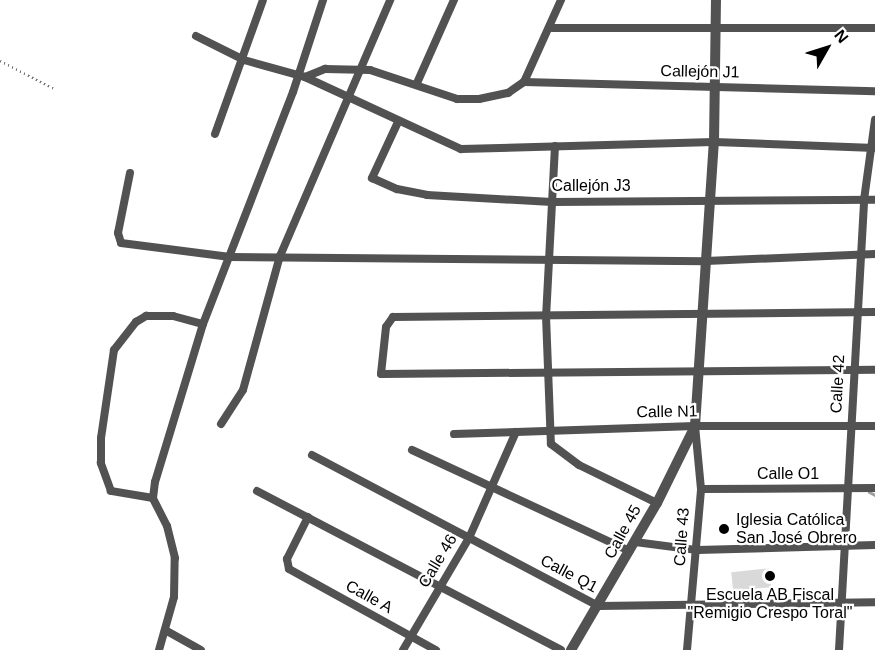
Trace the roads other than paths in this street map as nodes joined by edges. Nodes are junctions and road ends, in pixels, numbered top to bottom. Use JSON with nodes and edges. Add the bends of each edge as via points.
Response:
{"nodes":[{"id":1,"x":263,"y":0,"type":"edge"},
{"id":2,"x":323,"y":0,"type":"edge"},
{"id":3,"x":390,"y":0,"type":"edge"},
{"id":4,"x":454,"y":0,"type":"edge"},
{"id":5,"x":561,"y":0,"type":"edge"},
{"id":6,"x":716,"y":0,"type":"edge"},
{"id":7,"x":552,"y":28,"type":"junction"},
{"id":8,"x":716,"y":28,"type":"junction"},
{"id":9,"x":875,"y":28,"type":"edge"},
{"id":10,"x":196,"y":36,"type":"dead end"},
{"id":11,"x":244,"y":60,"type":"junction"},
{"id":12,"x":360,"y":69,"type":"junction"},
{"id":13,"x":301,"y":76,"type":"junction"},
{"id":14,"x":524,"y":82,"type":"junction"},
{"id":15,"x":417,"y":83,"type":"junction"},
{"id":16,"x":714,"y":88,"type":"junction"},
{"id":17,"x":875,"y":92,"type":"edge"},
{"id":18,"x":349,"y":99,"type":"junction"},
{"id":19,"x":875,"y":120,"type":"edge"},
{"id":20,"x":398,"y":122,"type":"junction"},
{"id":21,"x":215,"y":134,"type":"dead end"},
{"id":22,"x":714,"y":142,"type":"junction"},
{"id":23,"x":555,"y":146,"type":"junction"},
{"id":24,"x":873,"y":148,"type":"edge"},
{"id":25,"x":130,"y":173,"type":"dead end"},
{"id":26,"x":864,"y":200,"type":"junction"},
{"id":27,"x":875,"y":200,"type":"edge"},
{"id":28,"x":708,"y":201,"type":"junction"},
{"id":29,"x":552,"y":202,"type":"junction"},
{"id":30,"x":861,"y":254,"type":"junction"},
{"id":31,"x":875,"y":254,"type":"edge"},
{"id":32,"x":280,"y":256,"type":"junction"},
{"id":33,"x":230,"y":257,"type":"junction"},
{"id":34,"x":549,"y":258,"type":"junction"},
{"id":35,"x":706,"y":261,"type":"junction"},
{"id":36,"x":858,"y":312,"type":"junction"},
{"id":37,"x":875,"y":312,"type":"edge"},
{"id":38,"x":702,"y":313,"type":"junction"},
{"id":39,"x":546,"y":316,"type":"junction"},
{"id":40,"x":203,"y":324,"type":"junction"},
{"id":41,"x":854,"y":370,"type":"junction"},
{"id":42,"x":875,"y":370,"type":"edge"},
{"id":43,"x":547,"y":374,"type":"junction"},
{"id":44,"x":700,"y":374,"type":"junction"},
{"id":45,"x":221,"y":424,"type":"dead end"},
{"id":46,"x":695,"y":426,"type":"junction"},
{"id":47,"x":851,"y":426,"type":"junction"},
{"id":48,"x":875,"y":426,"type":"edge"},
{"id":49,"x":548,"y":430,"type":"junction"},
{"id":50,"x":516,"y":432,"type":"junction"},
{"id":51,"x":454,"y":434,"type":"dead end"},
{"id":52,"x":412,"y":450,"type":"dead end"},
{"id":53,"x":312,"y":456,"type":"dead end"},
{"id":54,"x":494,"y":485,"type":"junction"},
{"id":55,"x":847,"y":488,"type":"junction"},
{"id":56,"x":875,"y":488,"type":"edge"},
{"id":57,"x":701,"y":489,"type":"junction"},
{"id":58,"x":257,"y":490,"type":"dead end"},
{"id":59,"x":153,"y":498,"type":"junction"},
{"id":60,"x":657,"y":503,"type":"junction"},
{"id":61,"x":308,"y":517,"type":"junction"},
{"id":62,"x":470,"y":538,"type":"junction"},
{"id":63,"x":875,"y":545,"type":"edge"},
{"id":64,"x":633,"y":546,"type":"junction"},
{"id":65,"x":845,"y":546,"type":"junction"},
{"id":66,"x":697,"y":550,"type":"junction"},
{"id":67,"x":439,"y":586,"type":"junction"},
{"id":68,"x":842,"y":602,"type":"junction"},
{"id":69,"x":875,"y":602,"type":"edge"},
{"id":70,"x":692,"y":603,"type":"junction"},
{"id":71,"x":599,"y":606,"type":"junction"},
{"id":72,"x":165,"y":630,"type":"junction"},
{"id":73,"x":410,"y":637,"type":"junction"},
{"id":74,"x":159,"y":650,"type":"edge"},
{"id":75,"x":201,"y":650,"type":"edge"},
{"id":76,"x":404,"y":650,"type":"edge"},
{"id":77,"x":436,"y":650,"type":"edge"},
{"id":78,"x":561,"y":650,"type":"edge"},
{"id":79,"x":571,"y":650,"type":"edge"},
{"id":80,"x":687,"y":650,"type":"edge"},
{"id":81,"x":839,"y":650,"type":"edge"}],
"edges":[{"from":1,"to":11,"type":"street"},
{"from":2,"to":13,"type":"street"},
{"from":3,"to":12,"type":"street"},
{"from":4,"to":15,"type":"street"},
{"from":5,"to":7,"type":"street"},
{"from":6,"to":8,"type":"street"},
{"from":7,"to":8,"type":"street"},
{"from":7,"to":14,"type":"street"},
{"from":8,"to":9,"type":"street"},
{"from":8,"to":16,"type":"street"},
{"from":10,"to":11,"type":"street"},
{"from":11,"to":13,"type":"street"},
{"from":11,"to":21,"type":"street"},
{"from":12,"to":13,"type":"street","via":[[325,69]]},
{"from":12,"to":15,"type":"street"},
{"from":12,"to":18,"type":"street"},
{"from":13,"to":18,"type":"street"},
{"from":13,"to":33,"type":"street"},
{"from":14,"to":15,"type":"street","via":[[508,93],[479,99],[457,99]]},
{"from":14,"to":16,"type":"street","name":"Callejón J1"},
{"from":16,"to":17,"type":"street","name":"Callejón J1"},
{"from":16,"to":22,"type":"street"},
{"from":18,"to":20,"type":"street"},
{"from":18,"to":32,"type":"street"},
{"from":19,"to":24,"type":"street","name":"Calle 42"},
{"from":20,"to":23,"type":"street","via":[[461,149]]},
{"from":20,"to":29,"type":"street","name":"Callejón J3","via":[[372,172],[377,182],[428,195]]},
{"from":22,"to":23,"type":"street"},
{"from":22,"to":24,"type":"street"},
{"from":22,"to":28,"type":"street"},
{"from":23,"to":29,"type":"street"},
{"from":24,"to":26,"type":"street","name":"Calle 42"},
{"from":25,"to":33,"type":"street","via":[[118,233],[121,243]]},
{"from":26,"to":27,"type":"street","name":"Callejón J3"},
{"from":26,"to":28,"type":"street","name":"Callejón J3"},
{"from":26,"to":30,"type":"street","name":"Calle 42"},
{"from":28,"to":29,"type":"street","name":"Callejón J3"},
{"from":28,"to":35,"type":"street"},
{"from":29,"to":34,"type":"street"},
{"from":30,"to":31,"type":"street"},
{"from":30,"to":35,"type":"street"},
{"from":30,"to":36,"type":"street","name":"Calle 42"},
{"from":32,"to":33,"type":"street"},
{"from":32,"to":34,"type":"street"},
{"from":32,"to":45,"type":"street","via":[[243,390]]},
{"from":33,"to":40,"type":"street"},
{"from":34,"to":35,"type":"street"},
{"from":34,"to":39,"type":"street"},
{"from":35,"to":38,"type":"street"},
{"from":36,"to":37,"type":"street"},
{"from":36,"to":38,"type":"street"},
{"from":36,"to":41,"type":"street","name":"Calle 42"},
{"from":38,"to":39,"type":"street"},
{"from":38,"to":44,"type":"street"},
{"from":39,"to":43,"type":"street"},
{"from":39,"to":43,"type":"street","via":[[393,317],[386,327],[381,374]]},
{"from":40,"to":59,"type":"street"},
{"from":40,"to":59,"type":"street","via":[[172,316],[146,316],[136,321],[114,350],[100,438],[103,471],[111,491]]},
{"from":41,"to":42,"type":"street"},
{"from":41,"to":44,"type":"street"},
{"from":41,"to":47,"type":"street","name":"Calle 42"},
{"from":43,"to":44,"type":"street"},
{"from":43,"to":49,"type":"street"},
{"from":44,"to":46,"type":"street"},
{"from":46,"to":47,"type":"street","name":"Calle N1"},
{"from":46,"to":49,"type":"street","name":"Calle N1"},
{"from":46,"to":57,"type":"street","name":"Calle 43"},
{"from":46,"to":60,"type":"street","name":"Calle 45"},
{"from":47,"to":48,"type":"street","name":"Calle N1"},
{"from":47,"to":55,"type":"street","name":"Calle 42"},
{"from":49,"to":50,"type":"street","name":"Calle N1"},
{"from":49,"to":60,"type":"street","via":[[551,444],[562,455]]},
{"from":50,"to":51,"type":"street","name":"Calle N1"},
{"from":50,"to":54,"type":"street"},
{"from":52,"to":54,"type":"street"},
{"from":53,"to":62,"type":"street","name":"Calle Q1"},
{"from":54,"to":62,"type":"street","name":"Calle 46"},
{"from":54,"to":64,"type":"street"},
{"from":55,"to":56,"type":"street","name":"Calle O1"},
{"from":55,"to":57,"type":"street","name":"Calle O1"},
{"from":55,"to":65,"type":"street","name":"Calle 42"},
{"from":57,"to":66,"type":"street","name":"Calle 43"},
{"from":58,"to":61,"type":"street"},
{"from":59,"to":72,"type":"street","via":[[167,526],[175,558],[174,597]]},
{"from":60,"to":64,"type":"street","name":"Calle 45"},
{"from":61,"to":67,"type":"street"},
{"from":61,"to":73,"type":"street","name":"Calle A","via":[[287,559],[288,569]]},
{"from":62,"to":67,"type":"street","name":"Calle 46"},
{"from":62,"to":71,"type":"street","name":"Calle Q1"},
{"from":63,"to":65,"type":"street"},
{"from":64,"to":66,"type":"street"},
{"from":64,"to":71,"type":"street","name":"Calle 45"},
{"from":65,"to":66,"type":"street"},
{"from":65,"to":68,"type":"street","name":"Calle 42"},
{"from":66,"to":70,"type":"street","name":"Calle 43"},
{"from":67,"to":73,"type":"street","name":"Calle 46"},
{"from":67,"to":78,"type":"street"},
{"from":68,"to":69,"type":"street","name":"Calle Q1"},
{"from":68,"to":70,"type":"street","name":"Calle Q1"},
{"from":68,"to":81,"type":"street","name":"Calle 42"},
{"from":70,"to":71,"type":"street","name":"Calle Q1"},
{"from":70,"to":80,"type":"street","name":"Calle 43"},
{"from":71,"to":79,"type":"street","name":"Calle 45"},
{"from":72,"to":74,"type":"street"},
{"from":72,"to":75,"type":"street"},
{"from":73,"to":76,"type":"street","name":"Calle 46"},
{"from":73,"to":77,"type":"street","name":"Calle A"}]}
